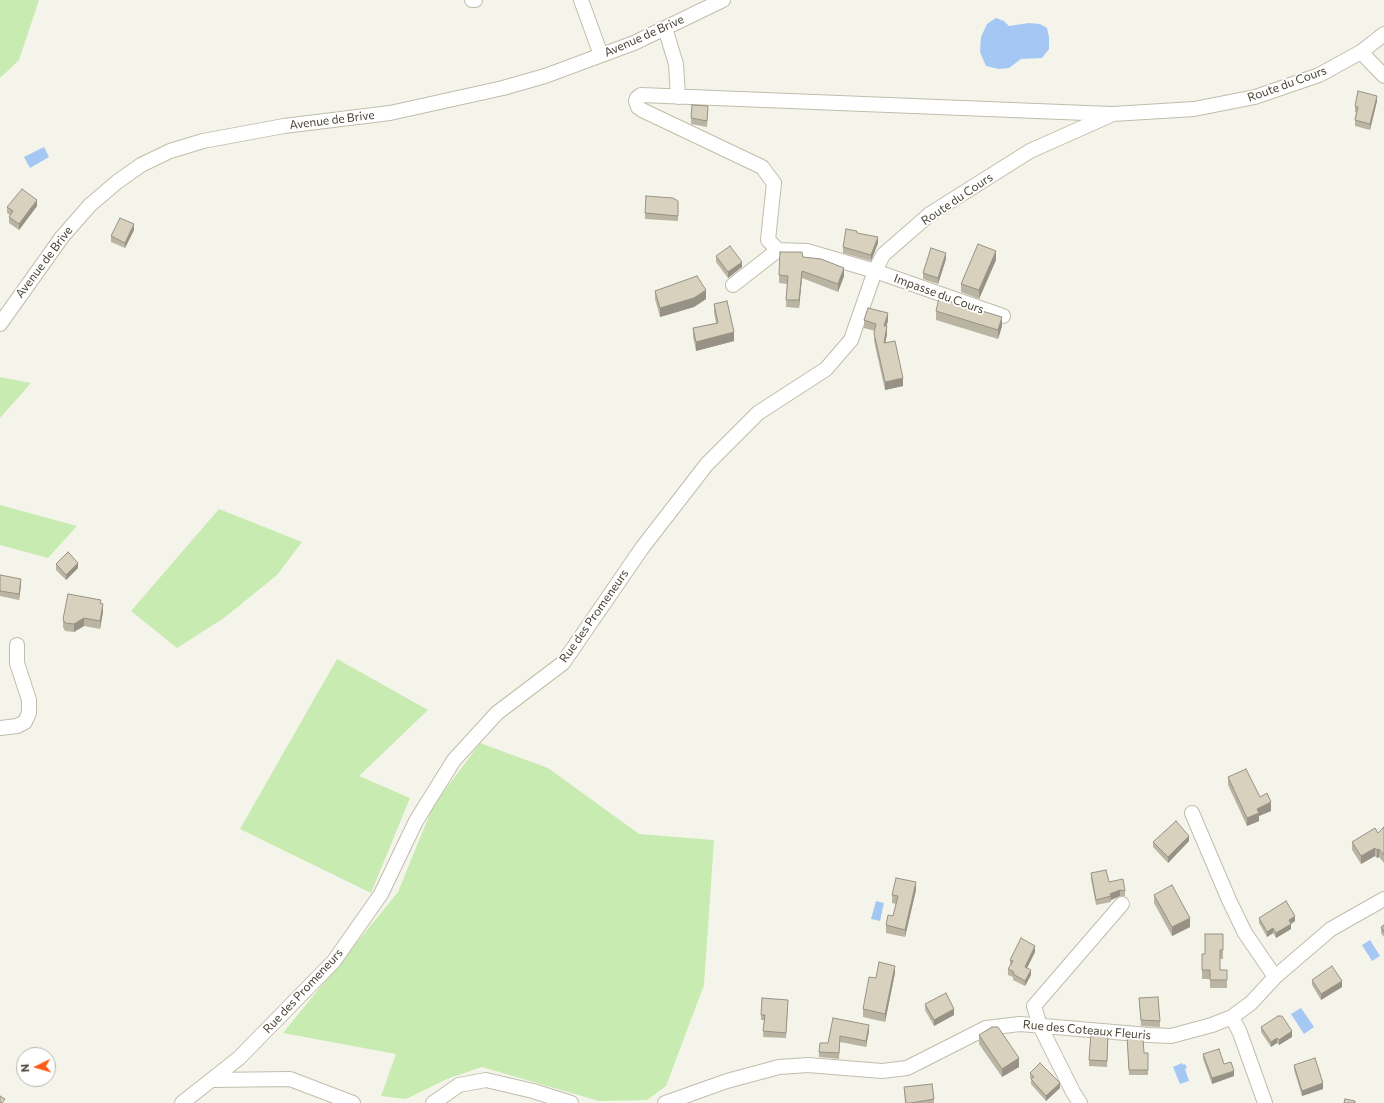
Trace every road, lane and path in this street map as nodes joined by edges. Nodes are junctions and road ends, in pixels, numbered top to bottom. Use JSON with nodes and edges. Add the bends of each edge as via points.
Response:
{"nodes":[{"id":1,"x":581,"y":0,"type":"edge"},
{"id":2,"x":723,"y":0,"type":"edge"},
{"id":3,"x":665,"y":28,"type":"junction"},
{"id":4,"x":1384,"y":34,"type":"edge"},
{"id":5,"x":1361,"y":52,"type":"junction"},
{"id":6,"x":601,"y":55,"type":"junction"},
{"id":7,"x":1384,"y":76,"type":"edge"},
{"id":8,"x":678,"y":97,"type":"junction"},
{"id":9,"x":1113,"y":114,"type":"junction"},
{"id":10,"x":778,"y":250,"type":"junction"},
{"id":11,"x":875,"y":271,"type":"junction"},
{"id":12,"x":733,"y":285,"type":"dead end"},
{"id":13,"x":1003,"y":316,"type":"edge"},
{"id":14,"x":0,"y":324,"type":"edge"},
{"id":15,"x":17,"y":645,"type":"dead end"},
{"id":16,"x":0,"y":728,"type":"edge"},
{"id":17,"x":1192,"y":813,"type":"dead end"},
{"id":18,"x":1384,"y":899,"type":"edge"},
{"id":19,"x":1122,"y":904,"type":"dead end"},
{"id":20,"x":1275,"y":977,"type":"junction"},
{"id":21,"x":1232,"y":1017,"type":"junction"},
{"id":22,"x":1040,"y":1026,"type":"junction"},
{"id":23,"x":213,"y":1080,"type":"junction"},
{"id":24,"x":182,"y":1103,"type":"edge"},
{"id":25,"x":353,"y":1103,"type":"edge"},
{"id":26,"x":433,"y":1103,"type":"edge"},
{"id":27,"x":571,"y":1103,"type":"edge"},
{"id":28,"x":665,"y":1103,"type":"edge"},
{"id":29,"x":1080,"y":1103,"type":"edge"},
{"id":30,"x":1265,"y":1103,"type":"edge"}],
"edges":[{"from":1,"to":6,"type":"street"},
{"from":2,"to":3,"type":"street","name":"Avenue de Brive"},
{"from":3,"to":6,"type":"street","name":"Avenue de Brive"},
{"from":3,"to":8,"type":"street","via":[[676,64]]},
{"from":4,"to":5,"type":"street","name":"Route du Cours"},
{"from":5,"to":7,"type":"street"},
{"from":5,"to":9,"type":"street","name":"Route du Cours","via":[[1319,75],[1255,98],[1194,109]]},
{"from":6,"to":14,"type":"street","name":"Avenue de Brive","via":[[545,76],[434,105],[284,126],[203,141],[170,151],[117,182],[90,205],[62,237]]},
{"from":8,"to":9,"type":"street","name":"Route du Cours"},
{"from":8,"to":10,"type":"street","name":"Route du Cours","via":[[641,95],[636,101],[642,110],[762,167],[774,183],[768,240]]},
{"from":9,"to":11,"type":"street","name":"Route du Cours","via":[[1030,151],[930,214],[883,255]]},
{"from":10,"to":11,"type":"street","via":[[807,251]]},
{"from":10,"to":12,"type":"street"},
{"from":11,"to":13,"type":"street","name":"Impasse du Cours"},
{"from":11,"to":23,"type":"street","name":"Rue des Promeneurs","via":[[851,340],[826,369],[758,413],[707,464],[642,548],[563,663],[498,713],[454,760],[416,821],[381,894],[334,961],[239,1058]]},
{"from":15,"to":16,"type":"street","via":[[17,662],[29,700],[29,713],[26,722]]},
{"from":17,"to":20,"type":"street","via":[[1245,933]]},
{"from":18,"to":20,"type":"street","name":"Rue des Coteaux Fleuris","via":[[1331,929]]},
{"from":19,"to":22,"type":"street","via":[[1034,1006]]},
{"from":20,"to":21,"type":"street","name":"Rue des Coteaux Fleuris","via":[[1251,1003]]},
{"from":21,"to":22,"type":"street","name":"Rue des Coteaux Fleuris","via":[[1171,1036]]},
{"from":21,"to":30,"type":"street"},
{"from":22,"to":28,"type":"street","name":"Rue des Coteaux Fleuris","via":[[1020,1024],[986,1028],[907,1068],[882,1072],[808,1065],[779,1067],[727,1081]]},
{"from":22,"to":29,"type":"street"},
{"from":23,"to":24,"type":"street","name":"Rue des Promeneurs"},
{"from":23,"to":25,"type":"street","via":[[290,1079]]},
{"from":26,"to":27,"type":"street","via":[[460,1085],[486,1080]]}]}
